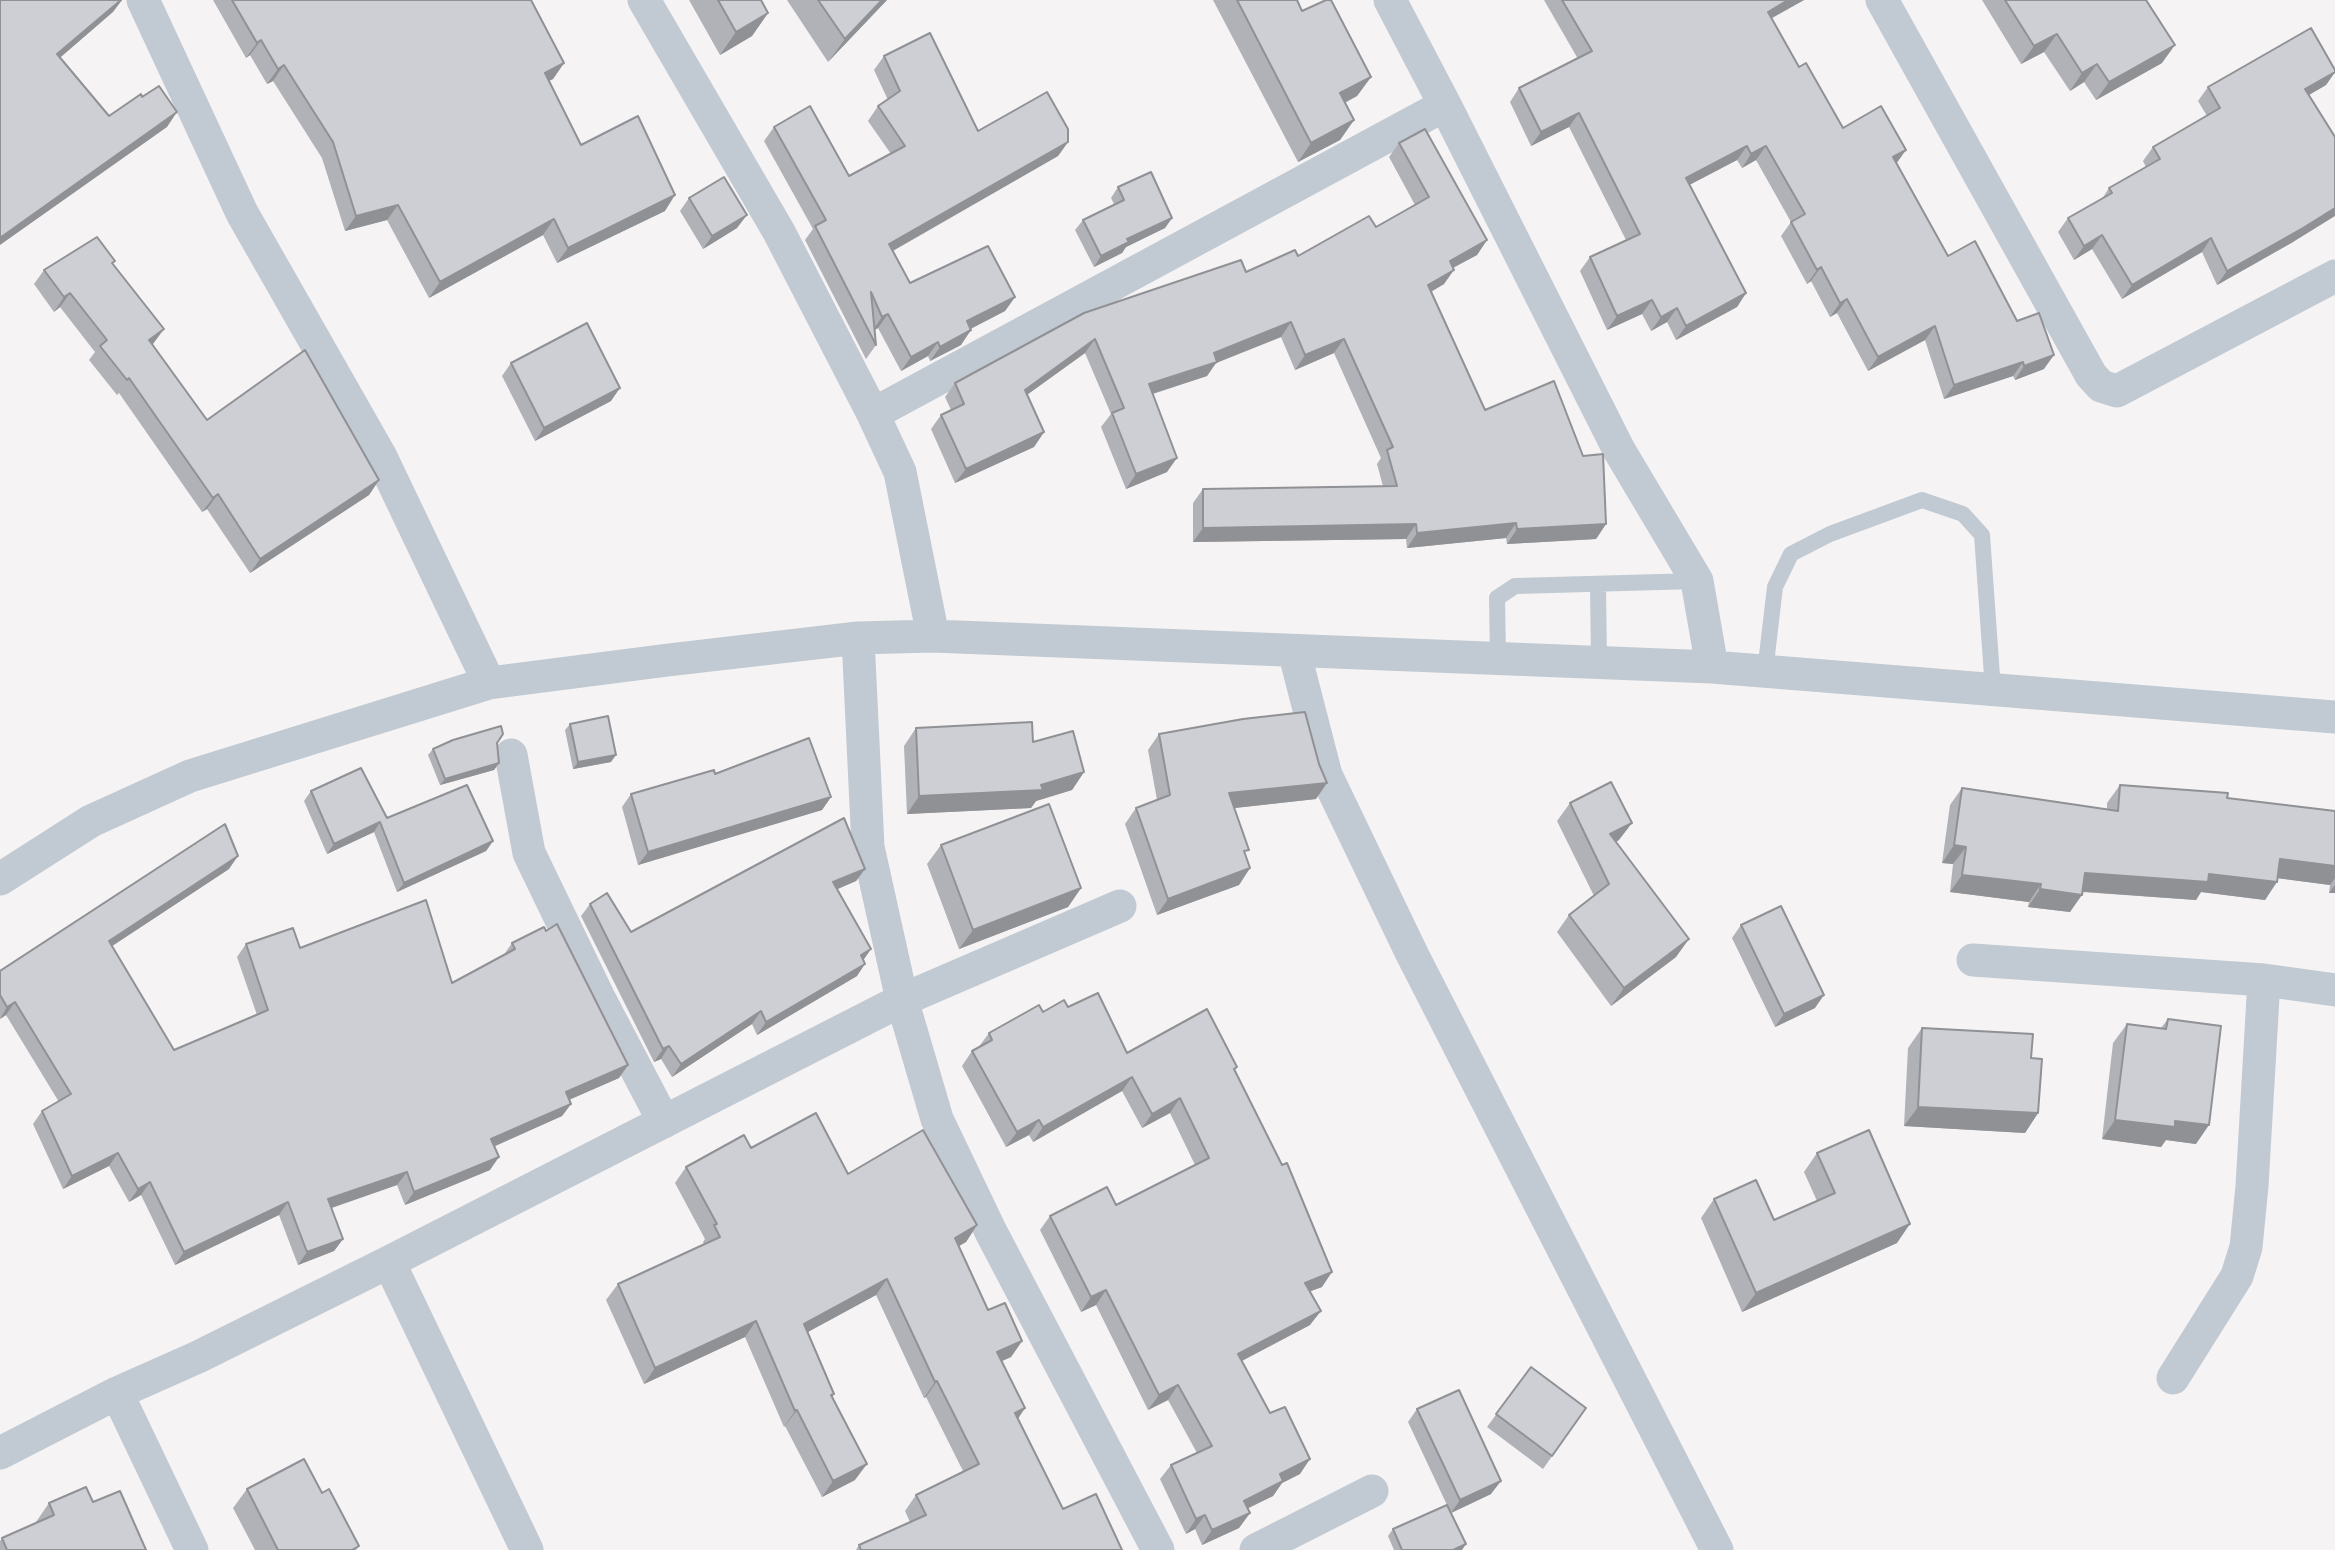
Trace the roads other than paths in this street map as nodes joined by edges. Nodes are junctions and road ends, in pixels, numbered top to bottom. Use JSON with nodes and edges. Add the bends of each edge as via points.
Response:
{"nodes":[{"id":1,"x":143,"y":0,"type":"edge"},
{"id":2,"x":645,"y":0,"type":"edge"},
{"id":3,"x":1390,"y":0,"type":"edge"},
{"id":4,"x":1882,"y":0,"type":"edge"},
{"id":5,"x":1445,"y":104,"type":"junction"},
{"id":6,"x":2335,"y":276,"type":"edge"},
{"id":7,"x":873,"y":414,"type":"junction"},
{"id":8,"x":1697,"y":581,"type":"junction"},
{"id":9,"x":1598,"y":585,"type":"junction"},
{"id":10,"x":933,"y":636,"type":"junction"},
{"id":11,"x":858,"y":638,"type":"junction"},
{"id":12,"x":1294,"y":651,"type":"junction"},
{"id":13,"x":1499,"y":659,"type":"junction"},
{"id":14,"x":1599,"y":663,"type":"junction"},
{"id":15,"x":1712,"y":667,"type":"junction"},
{"id":16,"x":1765,"y":672,"type":"junction"},
{"id":17,"x":489,"y":683,"type":"junction"},
{"id":18,"x":1993,"y":690,"type":"junction"},
{"id":19,"x":2335,"y":717,"type":"edge"},
{"id":20,"x":512,"y":755,"type":"dead end"},
{"id":21,"x":0,"y":880,"type":"edge"},
{"id":22,"x":1120,"y":906,"type":"dead end"},
{"id":23,"x":1973,"y":960,"type":"dead end"},
{"id":24,"x":2264,"y":980,"type":"junction"},
{"id":25,"x":2335,"y":990,"type":"edge"},
{"id":26,"x":902,"y":1000,"type":"junction"},
{"id":27,"x":664,"y":1122,"type":"junction"},
{"id":28,"x":389,"y":1262,"type":"junction"},
{"id":29,"x":2173,"y":1378,"type":"dead end"},
{"id":30,"x":117,"y":1393,"type":"junction"},
{"id":31,"x":0,"y":1453,"type":"edge"},
{"id":32,"x":1372,"y":1491,"type":"dead end"},
{"id":33,"x":192,"y":1550,"type":"edge"},
{"id":34,"x":527,"y":1550,"type":"edge"},
{"id":35,"x":1158,"y":1550,"type":"edge"},
{"id":36,"x":1256,"y":1550,"type":"edge"},
{"id":37,"x":1717,"y":1550,"type":"edge"}],
"edges":[{"from":1,"to":17,"type":"street","via":[[242,213],[381,457]]},
{"from":2,"to":7,"type":"street","via":[[779,232]]},
{"from":3,"to":5,"type":"street"},
{"from":4,"to":6,"type":"street","via":[[2101,386],[2117,391]]},
{"from":5,"to":7,"type":"street"},
{"from":5,"to":8,"type":"street","via":[[1619,450]]},
{"from":7,"to":10,"type":"street","via":[[900,472]]},
{"from":8,"to":9,"type":"lane"},
{"from":8,"to":15,"type":"street"},
{"from":9,"to":13,"type":"lane","via":[[1515,586],[1497,598]]},
{"from":9,"to":14,"type":"lane"},
{"from":10,"to":11,"type":"street"},
{"from":10,"to":12,"type":"street"},
{"from":11,"to":17,"type":"street"},
{"from":11,"to":26,"type":"street","via":[[868,847]]},
{"from":12,"to":13,"type":"street"},
{"from":12,"to":37,"type":"street","via":[[1326,775],[1412,954]]},
{"from":13,"to":14,"type":"street"},
{"from":14,"to":15,"type":"street"},
{"from":15,"to":16,"type":"street"},
{"from":16,"to":18,"type":"street"},
{"from":16,"to":18,"type":"lane","via":[[1775,587],[1791,554],[1830,534],[1922,500],[1963,514],[1982,536]]},
{"from":17,"to":21,"type":"street","via":[[190,776],[91,821]]},
{"from":18,"to":19,"type":"street"},
{"from":20,"to":27,"type":"street","via":[[529,853]]},
{"from":22,"to":26,"type":"street"},
{"from":23,"to":24,"type":"street"},
{"from":24,"to":25,"type":"street"},
{"from":24,"to":29,"type":"street","via":[[2246,1247],[2237,1276]]},
{"from":26,"to":27,"type":"street"},
{"from":26,"to":35,"type":"street","via":[[937,1119],[990,1232]]},
{"from":27,"to":28,"type":"street"},
{"from":28,"to":30,"type":"street"},
{"from":28,"to":34,"type":"street"},
{"from":30,"to":31,"type":"street"},
{"from":30,"to":33,"type":"street"},
{"from":32,"to":36,"type":"street"}]}
